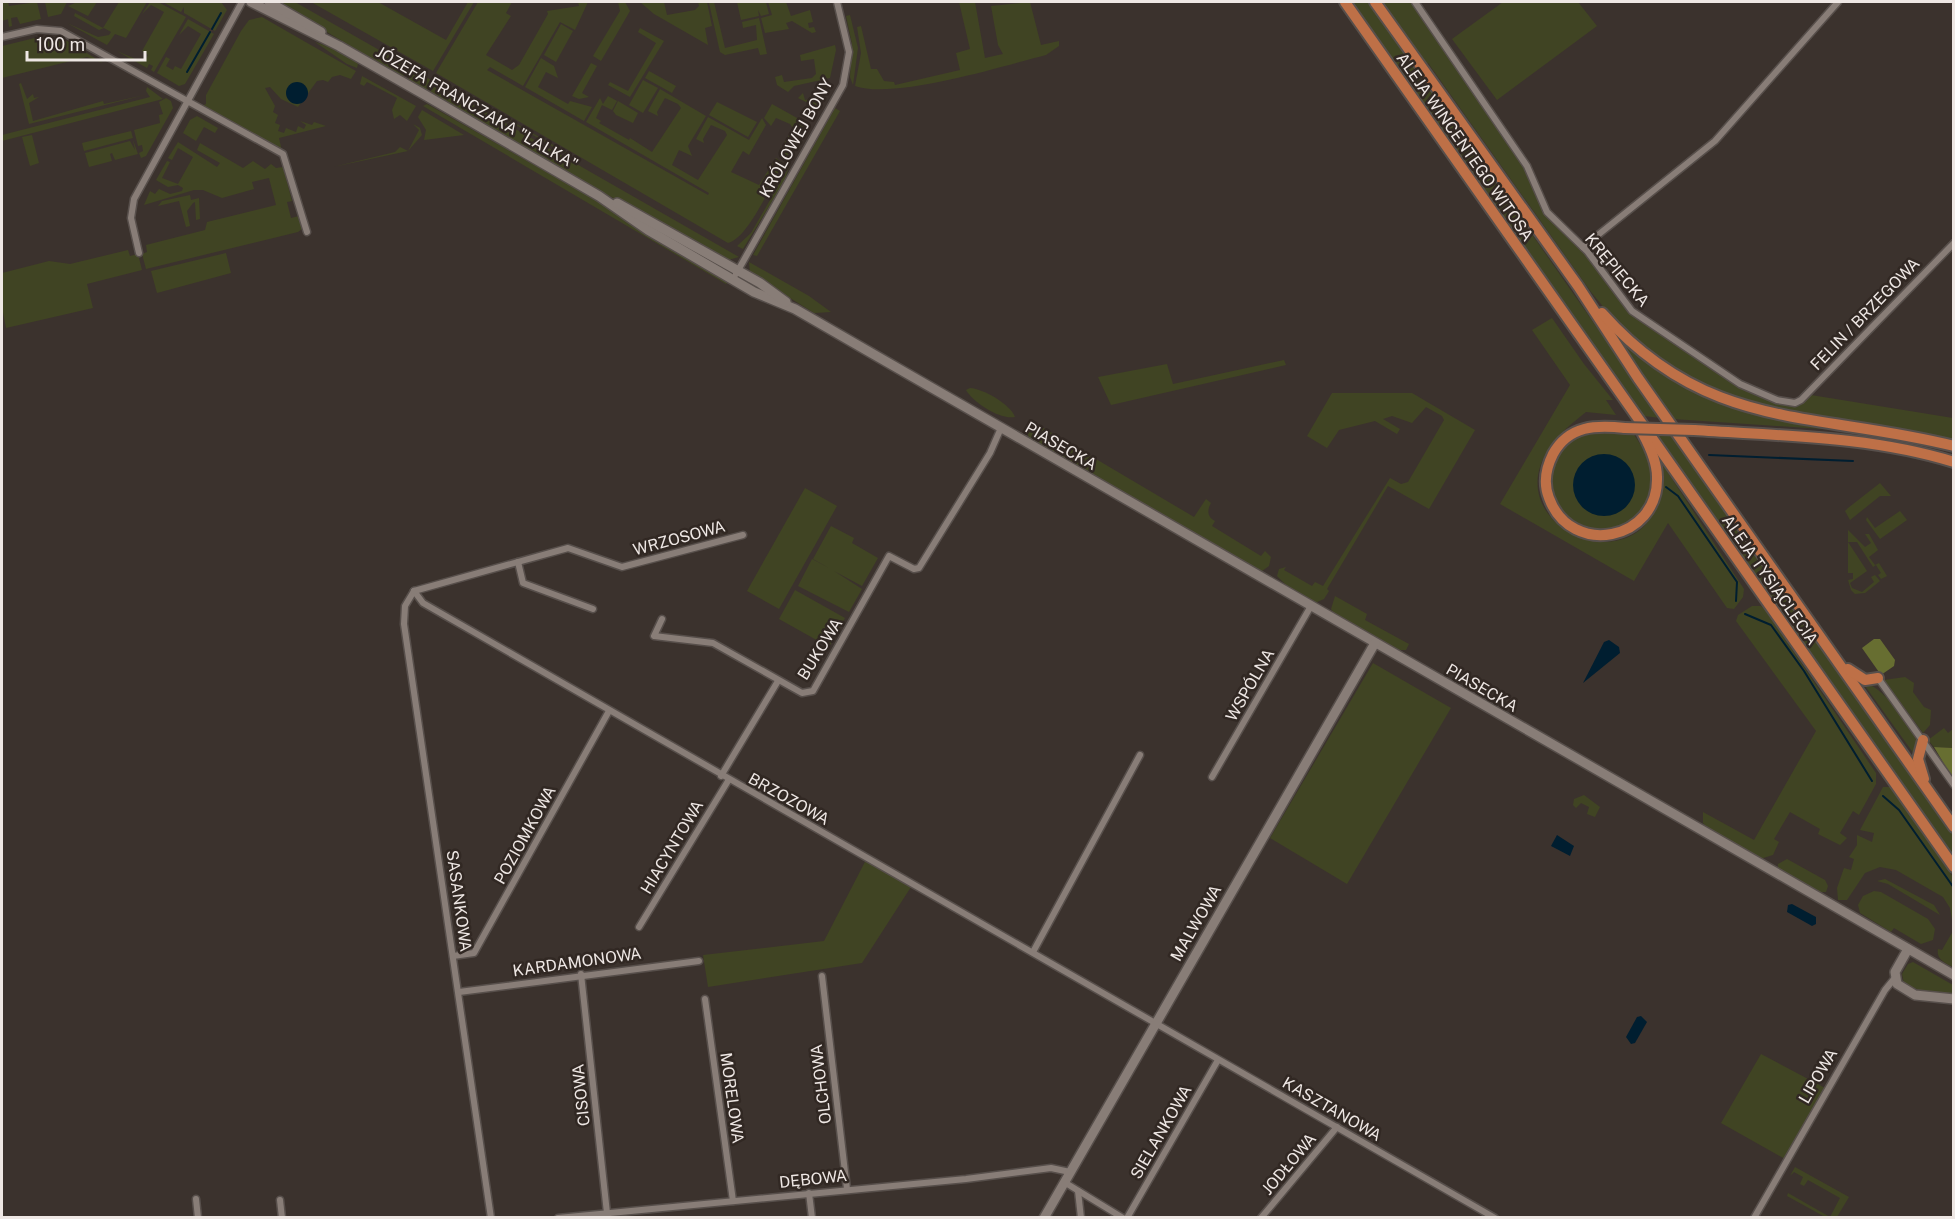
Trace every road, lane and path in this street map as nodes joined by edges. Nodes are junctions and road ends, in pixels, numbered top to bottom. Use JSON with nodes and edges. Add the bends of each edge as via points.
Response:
{"nodes":[{"id":1,"x":242,"y":2,"type":"edge"},
{"id":2,"x":251,"y":2,"type":"edge"},
{"id":3,"x":269,"y":2,"type":"edge"},
{"id":4,"x":837,"y":2,"type":"edge"},
{"id":5,"x":1345,"y":2,"type":"edge"},
{"id":6,"x":1375,"y":2,"type":"edge"},
{"id":7,"x":1415,"y":2,"type":"edge"},
{"id":8,"x":1838,"y":2,"type":"edge"},
{"id":9,"x":2,"y":37,"type":"edge"},
{"id":10,"x":339,"y":46,"type":"junction"},
{"id":11,"x":189,"y":101,"type":"junction"},
{"id":12,"x":599,"y":196,"type":"junction"},
{"id":13,"x":307,"y":232,"type":"dead end"},
{"id":14,"x":1953,"y":243,"type":"edge"},
{"id":15,"x":1583,"y":247,"type":"junction"},
{"id":16,"x":139,"y":253,"type":"dead end"},
{"id":17,"x":738,"y":270,"type":"junction"},
{"id":18,"x":733,"y":280,"type":"junction"},
{"id":19,"x":1578,"y":286,"type":"junction"},
{"id":20,"x":795,"y":309,"type":"junction"},
{"id":21,"x":1561,"y":310,"type":"joint"},
{"id":22,"x":1795,"y":403,"type":"joint"},
{"id":23,"x":1631,"y":410,"type":"junction"},
{"id":24,"x":1001,"y":428,"type":"junction"},
{"id":25,"x":1953,"y":446,"type":"edge"},
{"id":26,"x":1953,"y":462,"type":"edge"},
{"id":27,"x":744,"y":535,"type":"dead end"},
{"id":28,"x":518,"y":562,"type":"junction"},
{"id":29,"x":414,"y":591,"type":"junction"},
{"id":30,"x":1311,"y":606,"type":"junction"},
{"id":31,"x":593,"y":609,"type":"dead end"},
{"id":32,"x":662,"y":619,"type":"dead end"},
{"id":33,"x":1375,"y":643,"type":"junction"},
{"id":34,"x":1827,"y":647,"type":"junction"},
{"id":35,"x":1878,"y":678,"type":"joint"},
{"id":36,"x":778,"y":681,"type":"junction"},
{"id":37,"x":609,"y":711,"type":"junction"},
{"id":38,"x":1923,"y":740,"type":"junction"},
{"id":39,"x":1140,"y":755,"type":"dead end"},
{"id":40,"x":721,"y":777,"type":"junction"},
{"id":41,"x":1212,"y":777,"type":"dead end"},
{"id":42,"x":728,"y":781,"type":"junction"},
{"id":43,"x":1953,"y":785,"type":"edge"},
{"id":44,"x":1930,"y":793,"type":"junction"},
{"id":45,"x":1953,"y":827,"type":"edge"},
{"id":46,"x":1953,"y":867,"type":"edge"},
{"id":47,"x":639,"y":927,"type":"dead end"},
{"id":48,"x":1908,"y":949,"type":"junction"},
{"id":49,"x":1033,"y":952,"type":"junction"},
{"id":50,"x":453,"y":956,"type":"junction"},
{"id":51,"x":699,"y":961,"type":"dead end"},
{"id":52,"x":581,"y":974,"type":"junction"},
{"id":53,"x":1952,"y":974,"type":"edge"},
{"id":54,"x":822,"y":976,"type":"dead end"},
{"id":55,"x":1894,"y":979,"type":"junction"},
{"id":56,"x":459,"y":992,"type":"junction"},
{"id":57,"x":705,"y":999,"type":"dead end"},
{"id":58,"x":1953,"y":999,"type":"edge"},
{"id":59,"x":1156,"y":1024,"type":"junction"},
{"id":60,"x":1218,"y":1060,"type":"junction"},
{"id":61,"x":1337,"y":1127,"type":"junction"},
{"id":62,"x":1070,"y":1172,"type":"junction"},
{"id":63,"x":1064,"y":1182,"type":"junction"},
{"id":64,"x":847,"y":1189,"type":"junction"},
{"id":65,"x":1077,"y":1191,"type":"junction"},
{"id":66,"x":809,"y":1193,"type":"junction"},
{"id":67,"x":196,"y":1199,"type":"dead end"},
{"id":68,"x":280,"y":1200,"type":"dead end"},
{"id":69,"x":733,"y":1201,"type":"junction"},
{"id":70,"x":607,"y":1213,"type":"junction"},
{"id":71,"x":198,"y":1218,"type":"edge"},
{"id":72,"x":282,"y":1218,"type":"edge"},
{"id":73,"x":491,"y":1218,"type":"edge"},
{"id":74,"x":558,"y":1218,"type":"edge"},
{"id":75,"x":812,"y":1218,"type":"edge"},
{"id":76,"x":1044,"y":1218,"type":"edge"},
{"id":77,"x":1081,"y":1218,"type":"edge"},
{"id":78,"x":1125,"y":1218,"type":"edge"},
{"id":79,"x":1261,"y":1218,"type":"edge"},
{"id":80,"x":1495,"y":1218,"type":"edge"},
{"id":81,"x":1754,"y":1218,"type":"edge"}],
"edges":[{"from":1,"to":11,"type":"street"},
{"from":2,"to":10,"type":"street","name":"JÓZEFA FRANCZAKA \"LALKA\""},
{"from":3,"to":10,"type":"street","name":"JÓZEFA FRANCZAKA \"LALKA\""},
{"from":4,"to":17,"type":"street","name":"KRÓLOWEJ BONY","via":[[849,52],[843,85]]},
{"from":5,"to":21,"type":"main road","name":"ALEJA WINCENTEGO WITOSA"},
{"from":6,"to":19,"type":"main road","name":"ALEJA WINCENTEGO WITOSA"},
{"from":7,"to":15,"type":"street","name":"KRĘPIECKA","via":[[1527,166],[1546,212]]},
{"from":8,"to":15,"type":"street","via":[[1715,141]]},
{"from":9,"to":11,"type":"street","via":[[36,29],[61,31]]},
{"from":10,"to":12,"type":"street","name":"JÓZEFA FRANCZAKA \"LALKA\""},
{"from":11,"to":13,"type":"street","via":[[283,154]]},
{"from":11,"to":16,"type":"street","via":[[134,199],[131,218]]},
{"from":12,"to":17,"type":"street","name":"JÓZEFA FRANCZAKA \"LALKA\"","via":[[652,220]]},
{"from":12,"to":18,"type":"street","name":"JÓZEFA FRANCZAKA \"LALKA\""},
{"from":14,"to":22,"type":"street","name":"FELIN / BRZEGOWA"},
{"from":15,"to":22,"type":"street","name":"KRĘPIECKA","via":[[1639,318],[1740,384],[1768,397]]},
{"from":17,"to":18,"type":"street","name":"KRÓLOWEJ BONY"},
{"from":17,"to":20,"type":"street","name":"JÓZEFA FRANCZAKA \"LALKA\""},
{"from":18,"to":20,"type":"street","name":"JÓZEFA FRANCZAKA \"LALKA\""},
{"from":19,"to":25,"type":"main road","via":[[1639,350],[1712,395],[1775,414]]},
{"from":19,"to":34,"type":"main road","name":"ALEJA TYSIĄCLECIA"},
{"from":20,"to":24,"type":"street","name":"JÓZEFA FRANCZAKA \"LALKA\""},
{"from":21,"to":23,"type":"main road","name":"ALEJA TYSIĄCLECIA"},
{"from":23,"to":26,"type":"main road","bridge":true,"via":[[1656,469],[1653,501],[1638,523],[1616,535],[1597,536],[1575,530],[1555,511],[1547,494],[1546,478],[1550,460],[1562,442],[1575,431],[1591,426],[1624,428],[1694,430],[1854,441],[1902,448]]},
{"from":23,"to":46,"type":"main road","name":"ALEJA TYSIĄCLECIA"},
{"from":24,"to":30,"type":"street","name":"PIASECKA"},
{"from":24,"to":36,"type":"street","name":"BUKOWA","via":[[990,453],[919,568],[889,556],[813,691],[802,693]]},
{"from":27,"to":28,"type":"street","name":"WRZOSOWA","via":[[622,567],[568,548]]},
{"from":28,"to":29,"type":"street","name":"WRZOSOWA"},
{"from":28,"to":31,"type":"street","via":[[523,583]]},
{"from":29,"to":37,"type":"street","name":"BRZOZOWA","via":[[423,603]]},
{"from":29,"to":50,"type":"street","name":"SASANKOWA","via":[[405,606],[404,624]]},
{"from":30,"to":33,"type":"street","name":"PIASECKA"},
{"from":30,"to":41,"type":"street","name":"WSPÓLNA"},
{"from":32,"to":36,"type":"street","via":[[654,636],[713,643]]},
{"from":33,"to":48,"type":"street","name":"PIASECKA"},
{"from":33,"to":59,"type":"street","name":"MALWOWA"},
{"from":34,"to":35,"type":"main road","via":[[1859,678]]},
{"from":34,"to":44,"type":"main road","name":"ALEJA TYSIĄCLECIA"},
{"from":35,"to":38,"type":"street"},
{"from":36,"to":40,"type":"street","name":"BUKOWA"},
{"from":37,"to":40,"type":"street","name":"BRZOZOWA"},
{"from":37,"to":50,"type":"street","name":"POZIOMKOWA","via":[[474,953]]},
{"from":38,"to":43,"type":"street"},
{"from":38,"to":44,"type":"main road","via":[[1918,759]]},
{"from":39,"to":49,"type":"street"},
{"from":40,"to":42,"type":"street","name":"BRZOZOWA"},
{"from":42,"to":47,"type":"street","name":"HIACYNTOWA"},
{"from":42,"to":49,"type":"street","name":"BRZOZOWA"},
{"from":44,"to":45,"type":"main road","name":"ALEJA TYSIĄCLECIA"},
{"from":48,"to":53,"type":"street","name":"PIASECKA"},
{"from":48,"to":55,"type":"street","name":"LIPOWA"},
{"from":49,"to":59,"type":"street","name":"BRZOZOWA"},
{"from":50,"to":56,"type":"street","name":"SASANKOWA"},
{"from":51,"to":52,"type":"street","name":"KARDAMONOWA"},
{"from":52,"to":56,"type":"street","name":"KARDAMONOWA"},
{"from":52,"to":70,"type":"street","name":"CISOWA"},
{"from":54,"to":64,"type":"street","name":"OLCHOWA"},
{"from":55,"to":58,"type":"street","via":[[1915,995]]},
{"from":55,"to":81,"type":"street","name":"LIPOWA","via":[[1884,990]]},
{"from":56,"to":73,"type":"street","name":"SASANKOWA"},
{"from":57,"to":69,"type":"street","name":"MORELOWA"},
{"from":59,"to":60,"type":"street","name":"KASZTANOWA"},
{"from":59,"to":62,"type":"street","name":"MALWOWA"},
{"from":60,"to":61,"type":"street","name":"KASZTANOWA"},
{"from":60,"to":78,"type":"street","name":"SIELANKOWA"},
{"from":61,"to":79,"type":"street","name":"JODŁOWA"},
{"from":61,"to":80,"type":"street","name":"KASZTANOWA"},
{"from":62,"to":63,"type":"street","name":"MALWOWA"},
{"from":62,"to":64,"type":"street","name":"DĘBOWA","via":[[1051,1168]]},
{"from":63,"to":65,"type":"street","name":"SIELANKOWA"},
{"from":63,"to":76,"type":"street","name":"MALWOWA"},
{"from":64,"to":66,"type":"street","name":"DĘBOWA"},
{"from":65,"to":77,"type":"street"},
{"from":65,"to":78,"type":"street","name":"SIELANKOWA"},
{"from":66,"to":69,"type":"street","name":"DĘBOWA"},
{"from":66,"to":75,"type":"street"},
{"from":67,"to":71,"type":"street"},
{"from":68,"to":72,"type":"street"},
{"from":69,"to":70,"type":"street","name":"DĘBOWA"},
{"from":70,"to":74,"type":"street","name":"DĘBOWA"}]}
